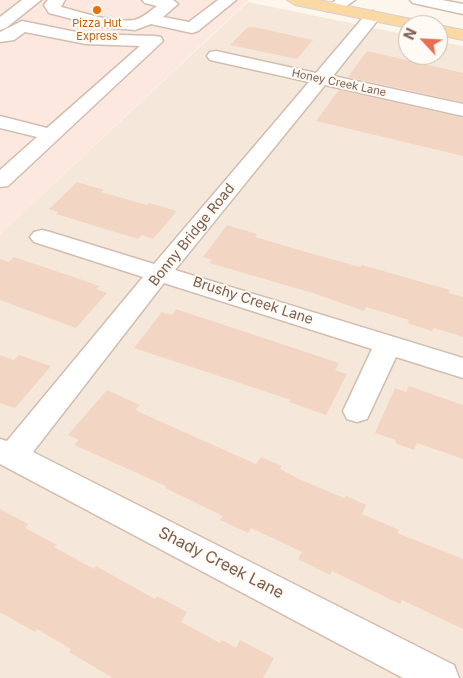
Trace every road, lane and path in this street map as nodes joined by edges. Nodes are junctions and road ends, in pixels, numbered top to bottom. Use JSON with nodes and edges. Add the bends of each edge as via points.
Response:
{"nodes":[{"id":1,"x":33,"y":0,"type":"edge"},
{"id":2,"x":57,"y":0,"type":"edge"},
{"id":3,"x":150,"y":0,"type":"edge"},
{"id":4,"x":228,"y":0,"type":"edge"},
{"id":5,"x":294,"y":0,"type":"edge"},
{"id":6,"x":418,"y":0,"type":"edge"},
{"id":7,"x":340,"y":4,"type":"edge"},
{"id":8,"x":463,"y":9,"type":"edge"},
{"id":9,"x":373,"y":16,"type":"junction"},
{"id":10,"x":150,"y":19,"type":"junction"},
{"id":11,"x":398,"y":21,"type":"edge"},
{"id":12,"x":192,"y":28,"type":"junction"},
{"id":13,"x":448,"y":32,"type":"edge"},
{"id":14,"x":2,"y":35,"type":"edge"},
{"id":15,"x":463,"y":35,"type":"edge"},
{"id":16,"x":155,"y":41,"type":"junction"},
{"id":17,"x":216,"y":56,"type":"dead end"},
{"id":18,"x":322,"y":79,"type":"junction"},
{"id":19,"x":463,"y":110,"type":"edge"},
{"id":20,"x":0,"y":122,"type":"edge"},
{"id":21,"x":51,"y":135,"type":"junction"},
{"id":22,"x":0,"y":181,"type":"edge"},
{"id":23,"x":42,"y":237,"type":"dead end"},
{"id":24,"x":160,"y":272,"type":"junction"},
{"id":25,"x":388,"y":344,"type":"junction"},
{"id":26,"x":463,"y":368,"type":"edge"},
{"id":27,"x":357,"y":411,"type":"dead end"},
{"id":28,"x":7,"y":453,"type":"edge"},
{"id":29,"x":442,"y":678,"type":"edge"}],
"edges":[{"from":1,"to":14,"type":"street","via":[[19,9]]},
{"from":2,"to":10,"type":"street","via":[[52,5],[55,10],[103,22],[132,25]]},
{"from":3,"to":10,"type":"street","via":[[170,4]]},
{"from":4,"to":12,"type":"street"},
{"from":5,"to":7,"type":"main road"},
{"from":6,"to":8,"type":"street"},
{"from":7,"to":9,"type":"main road"},
{"from":9,"to":11,"type":"main road"},
{"from":9,"to":18,"type":"street","name":"Bonny Bridge Road"},
{"from":10,"to":12,"type":"street"},
{"from":12,"to":16,"type":"street","via":[[176,37]]},
{"from":13,"to":15,"type":"main road"},
{"from":14,"to":16,"type":"street","via":[[22,26],[92,39]]},
{"from":16,"to":21,"type":"street"},
{"from":17,"to":18,"type":"street","name":"Honey Creek Lane"},
{"from":18,"to":19,"type":"street","name":"Honey Creek Lane"},
{"from":18,"to":24,"type":"street","name":"Bonny Bridge Road"},
{"from":20,"to":21,"type":"street"},
{"from":21,"to":22,"type":"street"},
{"from":23,"to":24,"type":"street","name":"Brushy Creek Lane"},
{"from":24,"to":25,"type":"street","name":"Brushy Creek Lane"},
{"from":24,"to":28,"type":"street","name":"Bonny Bridge Road"},
{"from":25,"to":26,"type":"street","name":"Brushy Creek Lane"},
{"from":25,"to":27,"type":"street"},
{"from":28,"to":29,"type":"street","name":"Shady Creek Lane"}]}
